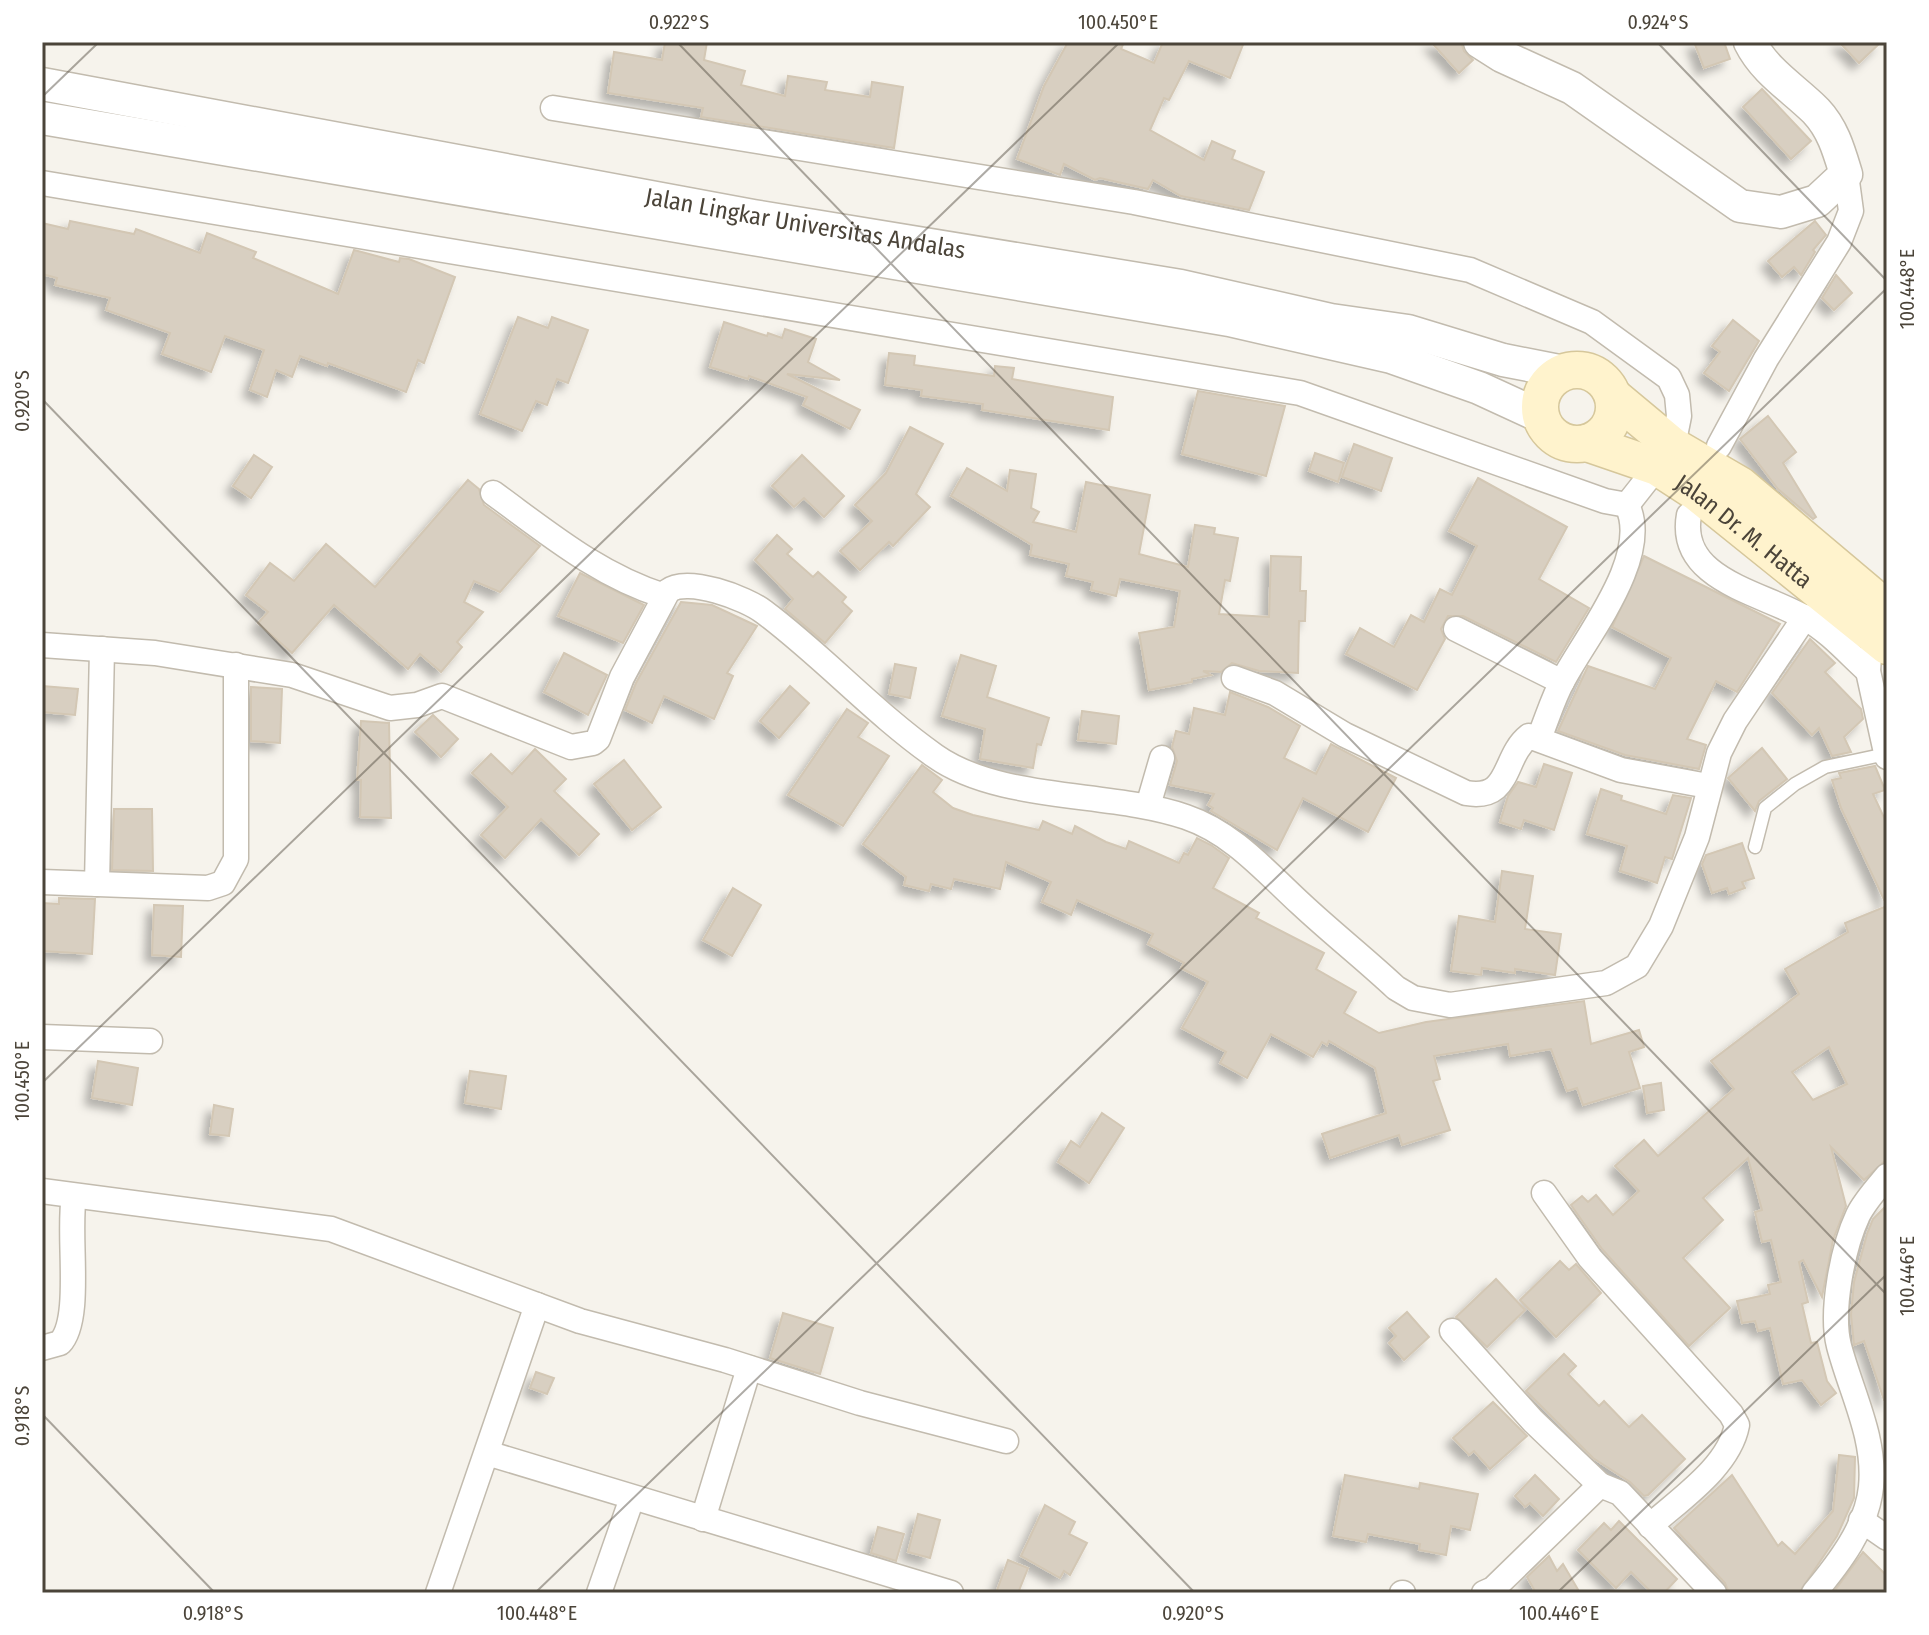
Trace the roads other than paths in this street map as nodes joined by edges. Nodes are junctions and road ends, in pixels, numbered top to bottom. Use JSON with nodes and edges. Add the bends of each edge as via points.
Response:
{"nodes":[{"id":1,"x":1480,"y":42,"type":"edge"},
{"id":2,"x":1750,"y":42,"type":"edge"},
{"id":3,"x":42,"y":84,"type":"edge"},
{"id":4,"x":553,"y":108,"type":"dead end"},
{"id":5,"x":42,"y":118,"type":"edge"},
{"id":6,"x":1846,"y":174,"type":"junction"},
{"id":7,"x":42,"y":183,"type":"edge"},
{"id":8,"x":1564,"y":372,"type":"junction"},
{"id":9,"x":1613,"y":396,"type":"junction"},
{"id":10,"x":1542,"y":417,"type":"junction"},
{"id":11,"x":1587,"y":443,"type":"junction"},
{"id":12,"x":1719,"y":446,"type":"dead end"},
{"id":13,"x":1665,"y":456,"type":"junction"},
{"id":14,"x":493,"y":493,"type":"dead end"},
{"id":15,"x":1627,"y":505,"type":"junction"},
{"id":16,"x":1689,"y":515,"type":"dead end"},
{"id":17,"x":664,"y":596,"type":"junction"},
{"id":18,"x":1805,"y":617,"type":"junction"},
{"id":19,"x":1456,"y":629,"type":"dead end"},
{"id":20,"x":1878,"y":640,"type":"edge"},
{"id":21,"x":42,"y":645,"type":"edge"},
{"id":22,"x":102,"y":649,"type":"junction"},
{"id":23,"x":236,"y":665,"type":"junction"},
{"id":24,"x":1234,"y":678,"type":"dead end"},
{"id":25,"x":1562,"y":682,"type":"junction"},
{"id":26,"x":1539,"y":738,"type":"junction"},
{"id":27,"x":1886,"y":755,"type":"edge"},
{"id":28,"x":1162,"y":758,"type":"dead end"},
{"id":29,"x":1708,"y":786,"type":"junction"},
{"id":30,"x":1148,"y":806,"type":"junction"},
{"id":31,"x":1755,"y":847,"type":"dead end"},
{"id":32,"x":42,"y":882,"type":"edge"},
{"id":33,"x":97,"y":884,"type":"junction"},
{"id":34,"x":42,"y":1037,"type":"edge"},
{"id":35,"x":150,"y":1041,"type":"dead end"},
{"id":36,"x":1887,"y":1176,"type":"edge"},
{"id":37,"x":42,"y":1191,"type":"edge"},
{"id":38,"x":1544,"y":1193,"type":"dead end"},
{"id":39,"x":74,"y":1196,"type":"junction"},
{"id":40,"x":537,"y":1305,"type":"junction"},
{"id":41,"x":1452,"y":1331,"type":"dead end"},
{"id":42,"x":42,"y":1348,"type":"edge"},
{"id":43,"x":749,"y":1368,"type":"junction"},
{"id":44,"x":1006,"y":1441,"type":"dead end"},
{"id":45,"x":487,"y":1453,"type":"junction"},
{"id":46,"x":1600,"y":1485,"type":"junction"},
{"id":47,"x":632,"y":1498,"type":"junction"},
{"id":48,"x":703,"y":1519,"type":"junction"},
{"id":49,"x":1861,"y":1520,"type":"junction"},
{"id":50,"x":1650,"y":1526,"type":"junction"},
{"id":51,"x":1887,"y":1538,"type":"edge"},
{"id":52,"x":922,"y":1588,"type":"edge"},
{"id":53,"x":438,"y":1593,"type":"edge"},
{"id":54,"x":599,"y":1593,"type":"edge"},
{"id":55,"x":951,"y":1593,"type":"edge"},
{"id":56,"x":1484,"y":1593,"type":"edge"},
{"id":57,"x":1714,"y":1593,"type":"edge"},
{"id":58,"x":1814,"y":1593,"type":"edge"}],
"edges":[{"from":1,"to":6,"type":"street","via":[[1572,88],[1740,206],[1781,212],[1817,201]]},
{"from":2,"to":6,"type":"street","via":[[1783,84],[1817,112],[1835,139]]},
{"from":3,"to":8,"type":"street","name":"Jalan Lingkar Universitas Andalas","via":[[753,216],[1181,286],[1331,320],[1408,331]]},
{"from":4,"to":13,"type":"street","via":[[1134,202],[1470,270],[1592,322],[1669,378],[1679,416]]},
{"from":5,"to":10,"type":"street","name":"Jalan Lingkar Universitas Andalas","via":[[1229,320],[1391,357]]},
{"from":6,"to":12,"type":"street","via":[[1851,211],[1839,242]]},
{"from":7,"to":15,"type":"street","via":[[1300,393]]},
{"from":8,"to":9,"type":"main road","via":[[1588,371]]},
{"from":8,"to":10,"type":"main road","via":[[1547,386]]},
{"from":9,"to":11,"type":"main road","via":[[1610,425]]},
{"from":9,"to":13,"type":"main road","name":"Jalan Dr. M. Hatta"},
{"from":10,"to":11,"type":"main road","via":[[1559,439]]},
{"from":11,"to":13,"type":"main road","name":"Jalan Dr. M. Hatta"},
{"from":13,"to":15,"type":"street"},
{"from":13,"to":20,"type":"main road","name":"Jalan Dr. M. Hatta","via":[[1735,522]]},
{"from":14,"to":17,"type":"street","via":[[574,554],[628,584]]},
{"from":15,"to":25,"type":"street","via":[[1634,519],[1634,539],[1625,569]]},
{"from":16,"to":18,"type":"street","via":[[1685,533],[1710,571]]},
{"from":17,"to":23,"type":"street","via":[[622,677],[598,739],[582,747],[442,696],[390,708],[292,675]]},
{"from":17,"to":30,"type":"street","via":[[680,585],[729,594],[762,610],[954,769],[989,780]]},
{"from":18,"to":20,"type":"street"},
{"from":18,"to":29,"type":"street","via":[[1735,721]]},
{"from":19,"to":25,"type":"street"},
{"from":20,"to":27,"type":"street"},
{"from":21,"to":22,"type":"street"},
{"from":22,"to":23,"type":"street"},
{"from":22,"to":33,"type":"street"},
{"from":23,"to":33,"type":"street","via":[[236,859],[230,875],[208,888]]},
{"from":24,"to":26,"type":"street","via":[[1275,693],[1345,735],[1466,793],[1492,792],[1520,744],[1529,736]]},
{"from":25,"to":26,"type":"street"},
{"from":26,"to":29,"type":"street","via":[[1621,770]]},
{"from":27,"to":31,"type":"lane","via":[[1825,767],[1795,784],[1765,808]]},
{"from":28,"to":30,"type":"street"},
{"from":29,"to":30,"type":"street","via":[[1697,837],[1661,926],[1637,966],[1606,983],[1450,1005],[1413,998],[1396,988],[1224,834]]},
{"from":32,"to":33,"type":"street"},
{"from":34,"to":35,"type":"street"},
{"from":36,"to":49,"type":"street","via":[[1860,1211],[1847,1241],[1839,1291],[1838,1342],[1872,1466]]},
{"from":37,"to":39,"type":"street"},
{"from":38,"to":50,"type":"street","via":[[1590,1258],[1737,1425],[1716,1464]]},
{"from":39,"to":40,"type":"street","via":[[331,1229]]},
{"from":39,"to":42,"type":"street","via":[[71,1326],[60,1343]]},
{"from":40,"to":43,"type":"street"},
{"from":40,"to":45,"type":"street"},
{"from":41,"to":46,"type":"street"},
{"from":43,"to":44,"type":"street"},
{"from":43,"to":48,"type":"street"},
{"from":45,"to":47,"type":"street"},
{"from":45,"to":53,"type":"street"},
{"from":46,"to":50,"type":"street","via":[[1620,1493]]},
{"from":46,"to":56,"type":"street"},
{"from":47,"to":48,"type":"street"},
{"from":47,"to":54,"type":"street"},
{"from":48,"to":52,"type":"street"},
{"from":49,"to":51,"type":"street"},
{"from":49,"to":58,"type":"street","via":[[1845,1553]]},
{"from":50,"to":57,"type":"street"},
{"from":52,"to":55,"type":"street"}]}
